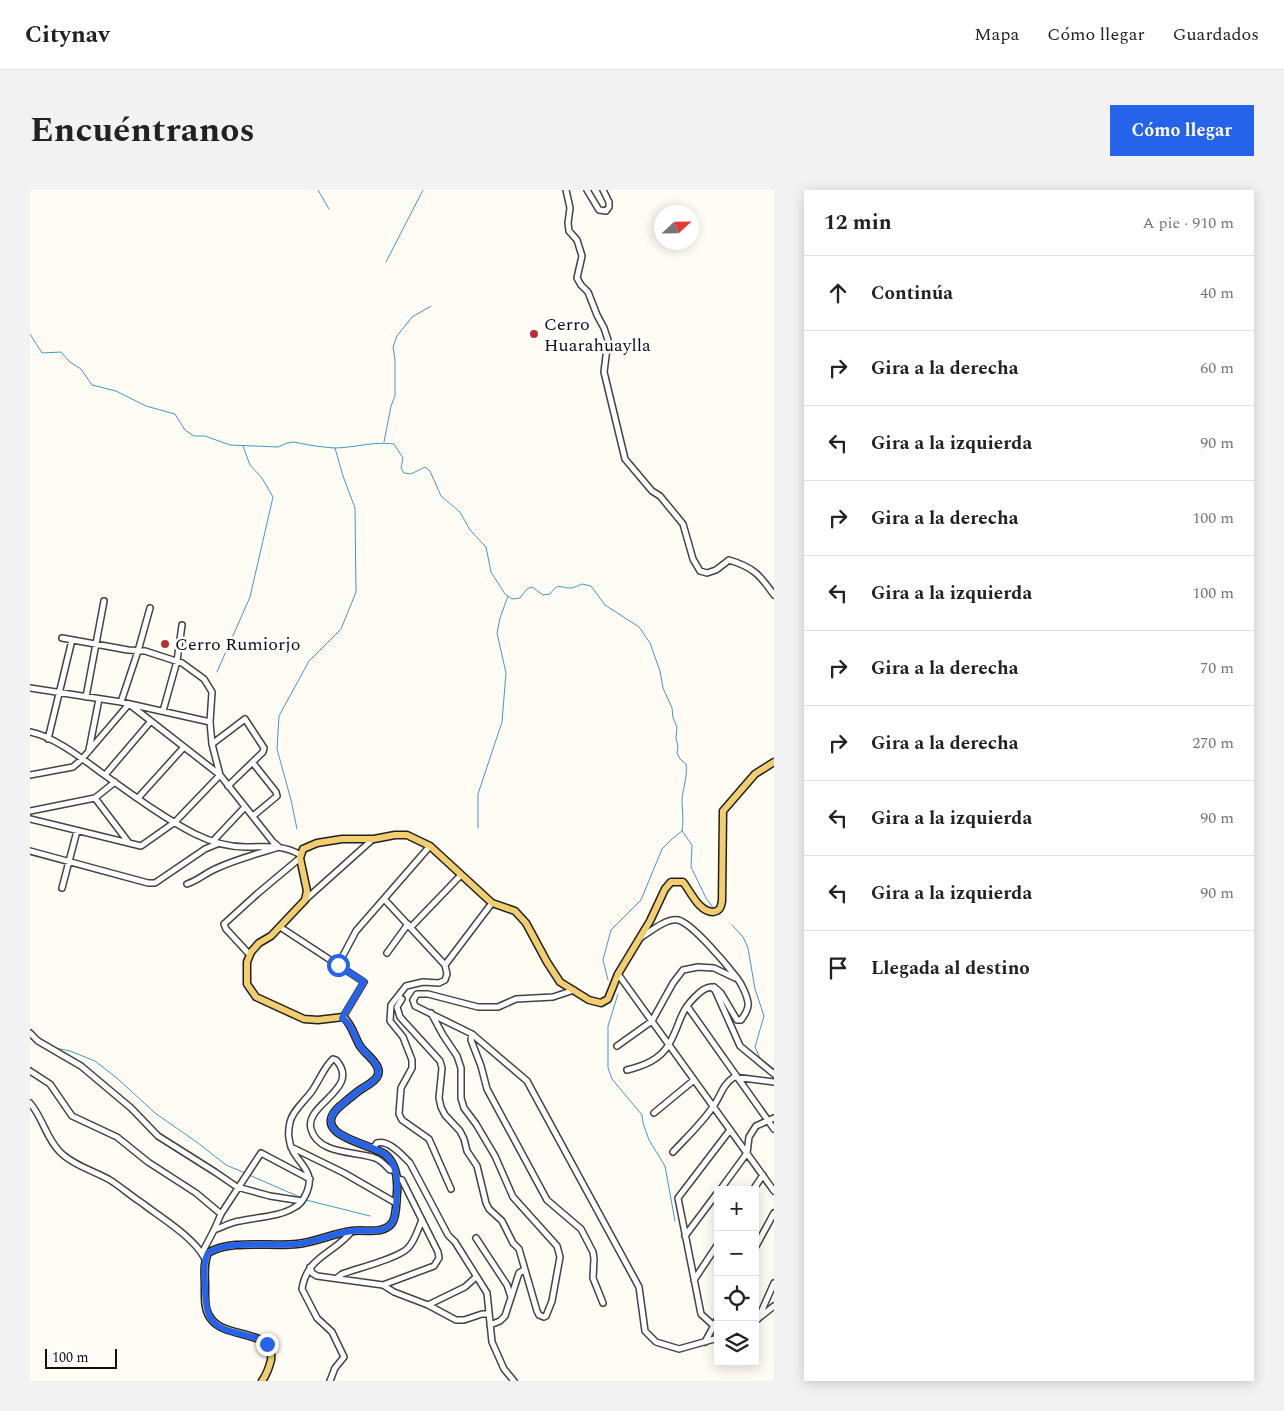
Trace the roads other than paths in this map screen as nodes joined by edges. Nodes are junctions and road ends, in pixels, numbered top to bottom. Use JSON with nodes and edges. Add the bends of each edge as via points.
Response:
{"nodes":[{"id":1,"x":566,"y":190,"type":"edge"},
{"id":2,"x":587,"y":190,"type":"edge"},
{"id":3,"x":603,"y":190,"type":"edge"},
{"id":4,"x":774,"y":595,"type":"edge"},
{"id":5,"x":104,"y":602,"type":"dead end"},
{"id":6,"x":150,"y":608,"type":"dead end"},
{"id":7,"x":182,"y":625,"type":"dead end"},
{"id":8,"x":62,"y":638,"type":"dead end"},
{"id":9,"x":72,"y":640,"type":"junction"},
{"id":10,"x":97,"y":644,"type":"junction"},
{"id":11,"x":138,"y":650,"type":"junction"},
{"id":12,"x":177,"y":661,"type":"junction"},
{"id":13,"x":30,"y":688,"type":"edge"},
{"id":14,"x":58,"y":692,"type":"junction"},
{"id":15,"x":86,"y":697,"type":"junction"},
{"id":16,"x":100,"y":699,"type":"junction"},
{"id":17,"x":121,"y":702,"type":"junction"},
{"id":18,"x":129,"y":704,"type":"junction"},
{"id":19,"x":163,"y":711,"type":"junction"},
{"id":20,"x":151,"y":721,"type":"junction"},
{"id":21,"x":210,"y":722,"type":"junction"},
{"id":22,"x":30,"y":732,"type":"edge"},
{"id":23,"x":48,"y":739,"type":"junction"},
{"id":24,"x":212,"y":744,"type":"junction"},
{"id":25,"x":184,"y":747,"type":"junction"},
{"id":26,"x":89,"y":751,"type":"junction"},
{"id":27,"x":82,"y":759,"type":"junction"},
{"id":28,"x":774,"y":762,"type":"edge"},
{"id":29,"x":253,"y":763,"type":"junction"},
{"id":30,"x":30,"y":775,"type":"edge"},
{"id":31,"x":105,"y":775,"type":"junction"},
{"id":32,"x":220,"y":775,"type":"junction"},
{"id":33,"x":115,"y":782,"type":"junction"},
{"id":34,"x":228,"y":786,"type":"junction"},
{"id":35,"x":95,"y":798,"type":"junction"},
{"id":36,"x":138,"y":798,"type":"junction"},
{"id":37,"x":245,"y":807,"type":"junction"},
{"id":38,"x":30,"y":811,"type":"edge"},
{"id":39,"x":253,"y":816,"type":"junction"},
{"id":40,"x":30,"y":819,"type":"edge"},
{"id":41,"x":175,"y":822,"type":"junction"},
{"id":42,"x":77,"y":831,"type":"junction"},
{"id":43,"x":374,"y":839,"type":"junction"},
{"id":44,"x":215,"y":842,"type":"junction"},
{"id":45,"x":129,"y":843,"type":"junction"},
{"id":46,"x":430,"y":846,"type":"junction"},
{"id":47,"x":279,"y":847,"type":"junction"},
{"id":48,"x":30,"y":851,"type":"edge"},
{"id":49,"x":300,"y":857,"type":"junction"},
{"id":50,"x":69,"y":862,"type":"junction"},
{"id":51,"x":461,"y":875,"type":"junction"},
{"id":52,"x":187,"y":884,"type":"dead end"},
{"id":53,"x":62,"y":888,"type":"dead end"},
{"id":54,"x":305,"y":900,"type":"junction"},
{"id":55,"x":385,"y":900,"type":"junction"},
{"id":56,"x":492,"y":902,"type":"junction"},
{"id":57,"x":280,"y":926,"type":"junction"},
{"id":58,"x":409,"y":926,"type":"junction"},
{"id":59,"x":640,"y":938,"type":"junction"},
{"id":60,"x":386,"y":953,"type":"dead end"},
{"id":61,"x":250,"y":956,"type":"junction"},
{"id":62,"x":338,"y":965,"type":"junction"},
{"id":63,"x":445,"y":965,"type":"junction"},
{"id":64,"x":618,"y":974,"type":"junction"},
{"id":65,"x":738,"y":979,"type":"junction"},
{"id":66,"x":711,"y":986,"type":"junction"},
{"id":67,"x":574,"y":990,"type":"junction"},
{"id":68,"x":400,"y":996,"type":"junction"},
{"id":69,"x":413,"y":1000,"type":"junction"},
{"id":70,"x":687,"y":1006,"type":"junction"},
{"id":71,"x":431,"y":1013,"type":"junction"},
{"id":72,"x":342,"y":1018,"type":"junction"},
{"id":73,"x":652,"y":1021,"type":"junction"},
{"id":74,"x":30,"y":1033,"type":"edge"},
{"id":75,"x":472,"y":1034,"type":"junction"},
{"id":76,"x":669,"y":1045,"type":"junction"},
{"id":77,"x":617,"y":1046,"type":"dead end"},
{"id":78,"x":627,"y":1070,"type":"dead end"},
{"id":79,"x":30,"y":1071,"type":"edge"},
{"id":80,"x":774,"y":1074,"type":"edge"},
{"id":81,"x":737,"y":1077,"type":"junction"},
{"id":82,"x":694,"y":1080,"type":"junction"},
{"id":83,"x":774,"y":1082,"type":"edge"},
{"id":84,"x":30,"y":1103,"type":"edge"},
{"id":85,"x":714,"y":1107,"type":"junction"},
{"id":86,"x":654,"y":1113,"type":"dead end"},
{"id":87,"x":774,"y":1118,"type":"edge"},
{"id":88,"x":767,"y":1120,"type":"junction"},
{"id":89,"x":774,"y":1129,"type":"edge"},
{"id":90,"x":730,"y":1130,"type":"junction"},
{"id":91,"x":290,"y":1147,"type":"junction"},
{"id":92,"x":373,"y":1148,"type":"junction"},
{"id":93,"x":673,"y":1152,"type":"dead end"},
{"id":94,"x":747,"y":1153,"type":"junction"},
{"id":95,"x":395,"y":1170,"type":"junction"},
{"id":96,"x":763,"y":1175,"type":"junction"},
{"id":97,"x":398,"y":1178,"type":"junction"},
{"id":98,"x":310,"y":1179,"type":"junction"},
{"id":99,"x":774,"y":1180,"type":"edge"},
{"id":100,"x":723,"y":1186,"type":"edge"},
{"id":101,"x":756,"y":1186,"type":"edge"},
{"id":102,"x":237,"y":1188,"type":"junction"},
{"id":103,"x":772,"y":1188,"type":"edge"},
{"id":104,"x":451,"y":1189,"type":"dead end"},
{"id":105,"x":714,"y":1198,"type":"edge"},
{"id":106,"x":302,"y":1201,"type":"junction"},
{"id":107,"x":396,"y":1203,"type":"junction"},
{"id":108,"x":774,"y":1213,"type":"edge"},
{"id":109,"x":221,"y":1214,"type":"junction"},
{"id":110,"x":422,"y":1220,"type":"junction"},
{"id":111,"x":214,"y":1230,"type":"junction"},
{"id":112,"x":352,"y":1231,"type":"junction"},
{"id":113,"x":686,"y":1236,"type":"junction"},
{"id":114,"x":476,"y":1238,"type":"dead end"},
{"id":115,"x":759,"y":1241,"type":"edge"},
{"id":116,"x":714,"y":1250,"type":"edge"},
{"id":117,"x":203,"y":1256,"type":"junction"},
{"id":118,"x":310,"y":1267,"type":"junction"},
{"id":119,"x":524,"y":1270,"type":"junction"},
{"id":120,"x":476,"y":1276,"type":"junction"},
{"id":121,"x":337,"y":1278,"type":"junction"},
{"id":122,"x":694,"y":1280,"type":"junction"},
{"id":123,"x":774,"y":1283,"type":"edge"},
{"id":124,"x":383,"y":1285,"type":"junction"},
{"id":125,"x":511,"y":1297,"type":"junction"},
{"id":126,"x":603,"y":1303,"type":"dead end"},
{"id":127,"x":428,"y":1305,"type":"junction"},
{"id":128,"x":774,"y":1306,"type":"edge"},
{"id":129,"x":489,"y":1314,"type":"junction"},
{"id":130,"x":759,"y":1316,"type":"edge"},
{"id":131,"x":759,"y":1318,"type":"edge"},
{"id":132,"x":490,"y":1325,"type":"junction"},
{"id":133,"x":714,"y":1326,"type":"joint"},
{"id":134,"x":714,"y":1339,"type":"edge"},
{"id":135,"x":705,"y":1342,"type":"junction"},
{"id":136,"x":262,"y":1381,"type":"edge"},
{"id":137,"x":330,"y":1381,"type":"edge"},
{"id":138,"x":514,"y":1381,"type":"edge"}],
"edges":[{"from":1,"to":4,"type":"street","via":[[570,208],[569,231],[577,240],[582,256],[577,278],[588,292],[608,340],[604,372],[625,460],[683,524],[690,552],[700,571],[716,570],[729,560],[745,565],[759,575]]},
{"from":2,"to":3,"type":"street","via":[[599,210],[606,211],[609,202]]},
{"from":5,"to":10,"type":"street"},
{"from":6,"to":11,"type":"street"},
{"from":7,"to":12,"type":"street"},
{"from":8,"to":9,"type":"street"},
{"from":9,"to":10,"type":"street"},
{"from":9,"to":14,"type":"street"},
{"from":10,"to":11,"type":"street"},
{"from":10,"to":15,"type":"street"},
{"from":11,"to":12,"type":"street"},
{"from":11,"to":17,"type":"street"},
{"from":12,"to":19,"type":"street"},
{"from":12,"to":21,"type":"street","via":[[210,686]]},
{"from":13,"to":14,"type":"street"},
{"from":14,"to":15,"type":"street"},
{"from":14,"to":23,"type":"street"},
{"from":15,"to":16,"type":"street"},
{"from":16,"to":17,"type":"street"},
{"from":16,"to":26,"type":"street"},
{"from":17,"to":18,"type":"street"},
{"from":18,"to":19,"type":"street"},
{"from":18,"to":20,"type":"street"},
{"from":18,"to":26,"type":"street"},
{"from":19,"to":21,"type":"street"},
{"from":20,"to":25,"type":"street"},
{"from":20,"to":31,"type":"street"},
{"from":21,"to":24,"type":"street"},
{"from":22,"to":23,"type":"street"},
{"from":23,"to":27,"type":"street"},
{"from":24,"to":29,"type":"street","via":[[245,719],[264,750]]},
{"from":24,"to":32,"type":"street"},
{"from":25,"to":32,"type":"street"},
{"from":25,"to":36,"type":"street"},
{"from":26,"to":27,"type":"street"},
{"from":27,"to":30,"type":"street","via":[[73,767]]},
{"from":27,"to":31,"type":"street"},
{"from":28,"to":59,"type":"main road","via":[[755,774],[723,811],[721,908],[710,912],[700,906],[683,882],[671,882]]},
{"from":29,"to":34,"type":"street"},
{"from":29,"to":39,"type":"street","via":[[276,796]]},
{"from":31,"to":33,"type":"street"},
{"from":32,"to":34,"type":"street"},
{"from":32,"to":41,"type":"street"},
{"from":33,"to":35,"type":"street"},
{"from":33,"to":36,"type":"street"},
{"from":34,"to":37,"type":"street"},
{"from":35,"to":38,"type":"street"},
{"from":35,"to":45,"type":"street"},
{"from":36,"to":41,"type":"street"},
{"from":37,"to":39,"type":"street"},
{"from":37,"to":44,"type":"street"},
{"from":39,"to":47,"type":"street"},
{"from":40,"to":42,"type":"street"},
{"from":41,"to":44,"type":"street"},
{"from":41,"to":45,"type":"street","via":[[141,846]]},
{"from":42,"to":45,"type":"street"},
{"from":42,"to":50,"type":"street"},
{"from":43,"to":46,"type":"main road","via":[[407,835]]},
{"from":43,"to":49,"type":"main road","via":[[317,843],[303,849]]},
{"from":43,"to":54,"type":"street"},
{"from":44,"to":47,"type":"street","via":[[233,846]]},
{"from":44,"to":50,"type":"street","via":[[155,883]]},
{"from":46,"to":51,"type":"main road"},
{"from":46,"to":55,"type":"street"},
{"from":47,"to":49,"type":"street"},
{"from":47,"to":52,"type":"street","via":[[213,870]]},
{"from":48,"to":50,"type":"street"},
{"from":49,"to":54,"type":"main road","via":[[307,892]]},
{"from":49,"to":61,"type":"street","via":[[224,924]]},
{"from":50,"to":53,"type":"street"},
{"from":51,"to":56,"type":"main road"},
{"from":51,"to":58,"type":"street"},
{"from":54,"to":57,"type":"main road"},
{"from":55,"to":58,"type":"street"},
{"from":55,"to":62,"type":"street","via":[[356,931]]},
{"from":56,"to":63,"type":"street"},
{"from":56,"to":67,"type":"main road","via":[[515,911],[526,923],[560,982]]},
{"from":57,"to":61,"type":"main road","via":[[259,943]]},
{"from":57,"to":62,"type":"street"},
{"from":58,"to":60,"type":"street"},
{"from":58,"to":63,"type":"street"},
{"from":59,"to":64,"type":"main road"},
{"from":59,"to":65,"type":"street","via":[[669,921],[679,920],[702,939]]},
{"from":61,"to":72,"type":"main road","via":[[246,967],[247,984],[256,997],[304,1019]]},
{"from":62,"to":72,"type":"street","via":[[364,982]]},
{"from":63,"to":68,"type":"street","via":[[445,980],[406,986]]},
{"from":64,"to":67,"type":"main road","via":[[608,999],[601,1003],[589,1000]]},
{"from":64,"to":73,"type":"street"},
{"from":65,"to":66,"type":"street","via":[[748,1003],[741,1020],[737,1020],[721,993]]},
{"from":65,"to":73,"type":"street","via":[[714,968],[683,970]]},
{"from":66,"to":70,"type":"street"},
{"from":66,"to":80,"type":"street","via":[[740,1046]]},
{"from":67,"to":69,"type":"street","via":[[552,998],[516,999],[498,1007],[478,1007],[428,994],[417,994]]},
{"from":68,"to":69,"type":"street"},
{"from":68,"to":104,"type":"street","via":[[391,1005],[390,1021],[403,1037],[412,1068],[401,1088],[399,1114],[402,1120],[429,1139]]},
{"from":68,"to":119,"type":"street","via":[[397,1012],[440,1061],[441,1107],[460,1131],[477,1166],[486,1203],[502,1221],[519,1249]]},
{"from":69,"to":71,"type":"street","via":[[415,1006]]},
{"from":70,"to":76,"type":"street"},
{"from":70,"to":81,"type":"street"},
{"from":71,"to":75,"type":"street"},
{"from":71,"to":119,"type":"street","via":[[457,1056],[464,1108],[495,1156],[513,1197],[559,1251],[552,1301],[544,1317],[537,1311]]},
{"from":72,"to":92,"type":"main road","via":[[348,1021],[361,1047],[376,1063],[378,1076],[334,1113],[332,1123],[336,1132],[347,1139]]},
{"from":73,"to":76,"type":"street"},
{"from":73,"to":77,"type":"street"},
{"from":74,"to":102,"type":"street","via":[[82,1066],[158,1136]]},
{"from":75,"to":126,"type":"street","via":[[471,1040],[487,1089],[547,1200],[581,1229],[589,1244],[594,1259],[593,1278]]},
{"from":75,"to":135,"type":"street","via":[[526,1081],[639,1287],[645,1331],[656,1342],[679,1349]]},
{"from":76,"to":78,"type":"street","via":[[647,1065]]},
{"from":76,"to":82,"type":"street"},
{"from":79,"to":109,"type":"street","via":[[50,1084],[72,1116],[117,1137]]},
{"from":81,"to":83,"type":"street"},
{"from":81,"to":85,"type":"street","via":[[727,1082]]},
{"from":81,"to":88,"type":"street"},
{"from":82,"to":85,"type":"street"},
{"from":82,"to":86,"type":"street"},
{"from":84,"to":117,"type":"street","via":[[61,1153],[112,1181],[186,1236]]},
{"from":85,"to":90,"type":"street"},
{"from":85,"to":93,"type":"street"},
{"from":87,"to":88,"type":"street"},
{"from":88,"to":89,"type":"street"},
{"from":88,"to":94,"type":"street","via":[[756,1126],[749,1137]]},
{"from":90,"to":94,"type":"street"},
{"from":90,"to":113,"type":"street","via":[[678,1198]]},
{"from":91,"to":95,"type":"street","via":[[290,1122],[331,1060],[335,1059],[342,1071],[341,1085],[311,1119],[310,1128],[314,1136],[332,1149],[374,1158]]},
{"from":91,"to":98,"type":"street"},
{"from":91,"to":107,"type":"street"},
{"from":92,"to":95,"type":"main road","via":[[386,1155]]},
{"from":92,"to":120,"type":"street","via":[[384,1142],[410,1163],[448,1235]]},
{"from":94,"to":96,"type":"street"},
{"from":94,"to":100,"type":"street"},
{"from":95,"to":97,"type":"main road"},
{"from":96,"to":101,"type":"street"},
{"from":96,"to":103,"type":"street"},
{"from":97,"to":107,"type":"main road"},
{"from":97,"to":110,"type":"street"},
{"from":98,"to":102,"type":"street","via":[[261,1153]]},
{"from":98,"to":106,"type":"street"},
{"from":99,"to":103,"type":"street"},
{"from":102,"to":106,"type":"street"},
{"from":102,"to":109,"type":"street"},
{"from":105,"to":113,"type":"street"},
{"from":106,"to":111,"type":"street","via":[[295,1208],[237,1221]]},
{"from":107,"to":112,"type":"main road","via":[[392,1222],[386,1228]]},
{"from":108,"to":115,"type":"street"},
{"from":109,"to":111,"type":"street"},
{"from":110,"to":121,"type":"street","via":[[408,1248]]},
{"from":110,"to":124,"type":"street","via":[[438,1252],[438,1262]]},
{"from":111,"to":117,"type":"street"},
{"from":112,"to":117,"type":"main road","via":[[298,1244],[223,1247]]},
{"from":112,"to":118,"type":"street"},
{"from":113,"to":122,"type":"street"},
{"from":114,"to":125,"type":"street","via":[[507,1285]]},
{"from":116,"to":122,"type":"street"},
{"from":117,"to":136,"type":"main road","via":[[207,1313],[213,1322],[222,1329],[263,1340],[270,1349],[268,1372]]},
{"from":118,"to":121,"type":"street","via":[[317,1276]]},
{"from":118,"to":137,"type":"street","via":[[302,1289],[317,1318],[332,1332],[344,1357]]},
{"from":119,"to":125,"type":"street"},
{"from":120,"to":127,"type":"street","via":[[464,1287]]},
{"from":120,"to":129,"type":"street","via":[[487,1293]]},
{"from":121,"to":124,"type":"street"},
{"from":122,"to":133,"type":"street","via":[[701,1314]]},
{"from":123,"to":130,"type":"street"},
{"from":124,"to":127,"type":"street"},
{"from":125,"to":132,"type":"street","via":[[505,1316]]},
{"from":127,"to":129,"type":"street","via":[[456,1320]]},
{"from":128,"to":131,"type":"street"},
{"from":129,"to":132,"type":"street"},
{"from":132,"to":138,"type":"street","via":[[492,1342],[504,1369]]},
{"from":133,"to":135,"type":"street"},
{"from":134,"to":135,"type":"street"}]}
